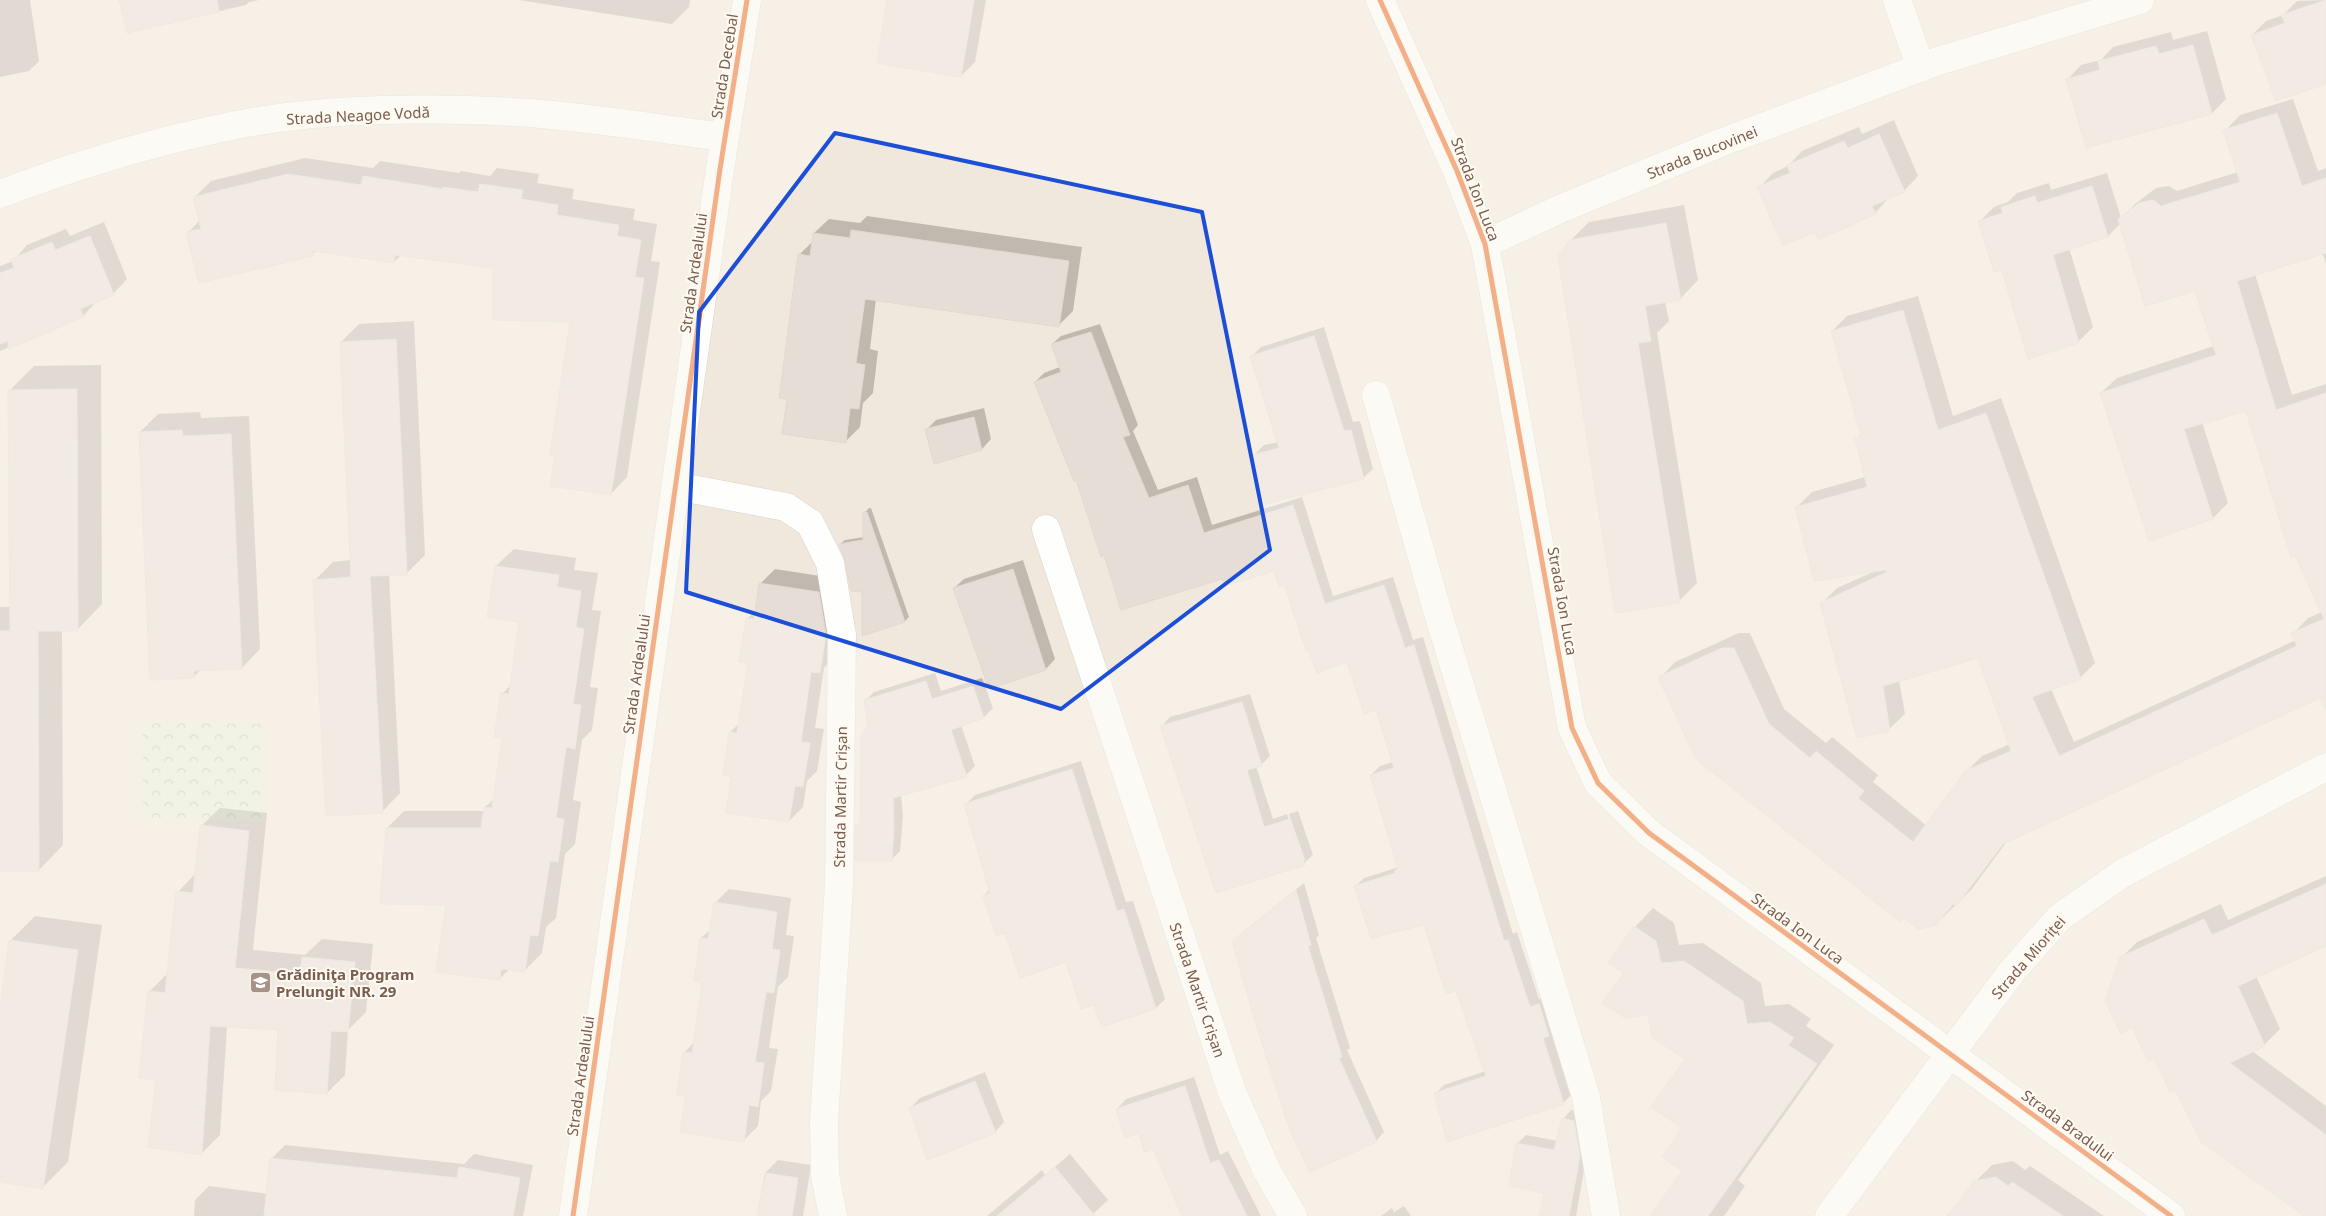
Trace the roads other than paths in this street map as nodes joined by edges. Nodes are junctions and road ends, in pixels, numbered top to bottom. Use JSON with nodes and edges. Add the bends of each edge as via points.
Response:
{"nodes":[{"id":1,"x":747,"y":0,"type":"edge"},
{"id":2,"x":1380,"y":0,"type":"edge"},
{"id":3,"x":1897,"y":0,"type":"edge"},
{"id":4,"x":2140,"y":0,"type":"edge"},
{"id":5,"x":1921,"y":68,"type":"junction"},
{"id":6,"x":725,"y":136,"type":"junction"},
{"id":7,"x":0,"y":194,"type":"edge"},
{"id":8,"x":1485,"y":244,"type":"junction"},
{"id":9,"x":1376,"y":395,"type":"dead end"},
{"id":10,"x":676,"y":486,"type":"junction"},
{"id":11,"x":1046,"y":529,"type":"dead end"},
{"id":12,"x":2326,"y":767,"type":"edge"},
{"id":13,"x":1950,"y":1053,"type":"junction"},
{"id":14,"x":573,"y":1216,"type":"edge"},
{"id":15,"x":833,"y":1216,"type":"edge"},
{"id":16,"x":1293,"y":1216,"type":"edge"},
{"id":17,"x":1606,"y":1216,"type":"edge"},
{"id":18,"x":1829,"y":1216,"type":"edge"},
{"id":19,"x":2171,"y":1216,"type":"edge"}],
"edges":[{"from":1,"to":6,"type":"street","name":"Strada Decebal"},
{"from":2,"to":8,"type":"street","name":"Strada Ion Luca","via":[[1453,162]]},
{"from":3,"to":5,"type":"street"},
{"from":4,"to":5,"type":"street","name":"Strada Bucovinei"},
{"from":5,"to":8,"type":"street","name":"Strada Bucovinei","via":[[1720,143],[1560,209]]},
{"from":6,"to":7,"type":"street","name":"Strada Neagoe Vodă","via":[[530,113],[402,110],[297,116],[236,125],[147,147],[58,172]]},
{"from":6,"to":10,"type":"street","name":"Strada Ardealului"},
{"from":8,"to":13,"type":"street","name":"Strada Ion Luca","via":[[1572,728],[1598,783],[1649,833]]},
{"from":9,"to":17,"type":"street","via":[[1437,610],[1586,1097]]},
{"from":10,"to":14,"type":"street","name":"Strada Ardealului"},
{"from":10,"to":15,"type":"street","name":"Strada Martir Crișan","via":[[786,507],[810,523],[830,563],[842,635],[839,885],[824,1121],[825,1175]]},
{"from":11,"to":16,"type":"street","name":"Strada Martir Crișan","via":[[1232,1092],[1267,1171]]},
{"from":12,"to":13,"type":"street","name":"Strada Mioriței","via":[[2123,873],[2060,917],[2013,970]]},
{"from":13,"to":18,"type":"street","name":"Strada Mioriței"},
{"from":13,"to":19,"type":"street","name":"Strada Bradului"}]}
